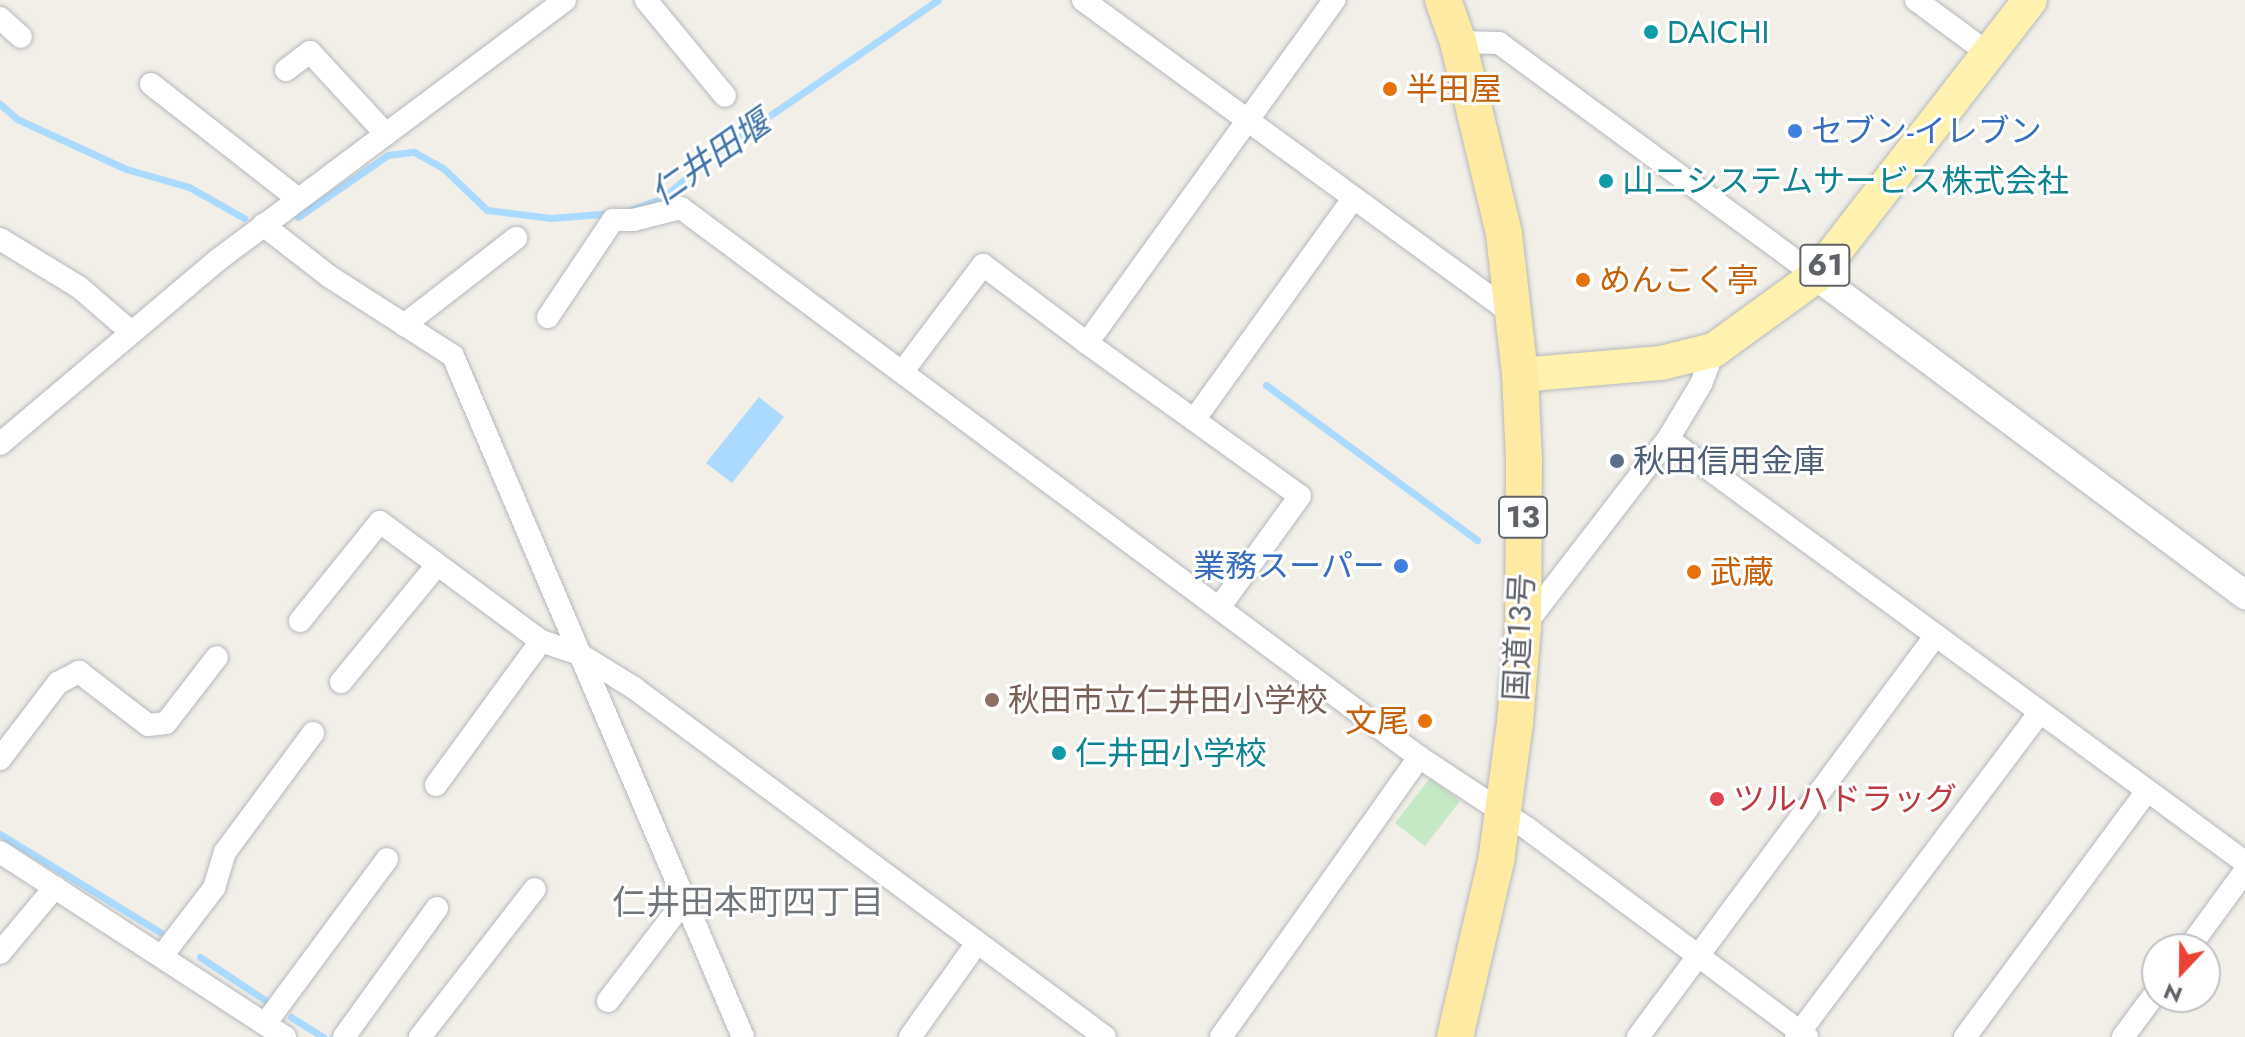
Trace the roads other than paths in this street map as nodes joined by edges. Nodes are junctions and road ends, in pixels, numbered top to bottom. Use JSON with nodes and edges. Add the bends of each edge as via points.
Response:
{"nodes":[{"id":1,"x":565,"y":0,"type":"edge"},
{"id":2,"x":646,"y":0,"type":"edge"},
{"id":3,"x":1083,"y":0,"type":"edge"},
{"id":4,"x":1334,"y":0,"type":"edge"},
{"id":5,"x":1443,"y":0,"type":"edge"},
{"id":6,"x":1916,"y":0,"type":"edge"},
{"id":7,"x":2030,"y":0,"type":"edge"},
{"id":8,"x":0,"y":18,"type":"edge"},
{"id":9,"x":21,"y":37,"type":"dead end"},
{"id":10,"x":1458,"y":42,"type":"junction"},
{"id":11,"x":1989,"y":54,"type":"junction"},
{"id":12,"x":286,"y":70,"type":"dead end"},
{"id":13,"x":151,"y":84,"type":"dead end"},
{"id":14,"x":725,"y":96,"type":"dead end"},
{"id":15,"x":1248,"y":124,"type":"junction"},
{"id":16,"x":386,"y":134,"type":"junction"},
{"id":17,"x":298,"y":199,"type":"junction"},
{"id":18,"x":1353,"y":199,"type":"junction"},
{"id":19,"x":263,"y":225,"type":"junction"},
{"id":20,"x":516,"y":238,"type":"dead end"},
{"id":21,"x":0,"y":239,"type":"edge"},
{"id":22,"x":1816,"y":276,"type":"junction"},
{"id":23,"x":1513,"y":314,"type":"junction"},
{"id":24,"x":548,"y":317,"type":"dead end"},
{"id":25,"x":404,"y":325,"type":"junction"},
{"id":26,"x":131,"y":332,"type":"junction"},
{"id":27,"x":1087,"y":343,"type":"junction"},
{"id":28,"x":1714,"y":350,"type":"junction"},
{"id":29,"x":903,"y":371,"type":"junction"},
{"id":30,"x":1520,"y":375,"type":"junction"},
{"id":31,"x":1194,"y":420,"type":"junction"},
{"id":32,"x":1668,"y":439,"type":"junction"},
{"id":33,"x":0,"y":444,"type":"edge"},
{"id":34,"x":437,"y":565,"type":"junction"},
{"id":35,"x":2245,"y":595,"type":"edge"},
{"id":36,"x":1219,"y":608,"type":"junction"},
{"id":37,"x":300,"y":621,"type":"dead end"},
{"id":38,"x":1523,"y":627,"type":"junction"},
{"id":39,"x":1936,"y":635,"type":"junction"},
{"id":40,"x":541,"y":641,"type":"junction"},
{"id":41,"x":579,"y":654,"type":"junction"},
{"id":42,"x":217,"y":657,"type":"dead end"},
{"id":43,"x":341,"y":682,"type":"dead end"},
{"id":44,"x":2040,"y":712,"type":"junction"},
{"id":45,"x":313,"y":733,"type":"dead end"},
{"id":46,"x":1419,"y":757,"type":"junction"},
{"id":47,"x":0,"y":759,"type":"edge"},
{"id":48,"x":436,"y":785,"type":"dead end"},
{"id":49,"x":2147,"y":791,"type":"junction"},
{"id":50,"x":1503,"y":813,"type":"junction"},
{"id":51,"x":0,"y":852,"type":"edge"},
{"id":52,"x":387,"y":859,"type":"dead end"},
{"id":53,"x":2245,"y":862,"type":"edge"},
{"id":54,"x":2245,"y":871,"type":"edge"},
{"id":55,"x":55,"y":887,"type":"junction"},
{"id":56,"x":535,"y":889,"type":"dead end"},
{"id":57,"x":685,"y":900,"type":"junction"},
{"id":58,"x":437,"y":908,"type":"dead end"},
{"id":59,"x":2200,"y":933,"type":"edge"},
{"id":60,"x":977,"y":943,"type":"junction"},
{"id":61,"x":0,"y":953,"type":"edge"},
{"id":62,"x":162,"y":956,"type":"junction"},
{"id":63,"x":1699,"y":957,"type":"junction"},
{"id":64,"x":608,"y":1001,"type":"dead end"},
{"id":65,"x":2141,"y":1013,"type":"edge"},
{"id":66,"x":265,"y":1024,"type":"junction"},
{"id":67,"x":1801,"y":1035,"type":"edge"},
{"id":68,"x":285,"y":1037,"type":"edge"},
{"id":69,"x":344,"y":1037,"type":"edge"},
{"id":70,"x":420,"y":1037,"type":"edge"},
{"id":71,"x":743,"y":1037,"type":"edge"},
{"id":72,"x":910,"y":1037,"type":"edge"},
{"id":73,"x":1105,"y":1037,"type":"edge"},
{"id":74,"x":1221,"y":1037,"type":"edge"},
{"id":75,"x":1455,"y":1037,"type":"edge"},
{"id":76,"x":1638,"y":1037,"type":"edge"},
{"id":77,"x":1965,"y":1037,"type":"edge"},
{"id":78,"x":2123,"y":1037,"type":"edge"}],
"edges":[{"from":1,"to":16,"type":"street"},
{"from":2,"to":14,"type":"street"},
{"from":3,"to":15,"type":"street"},
{"from":4,"to":15,"type":"street"},
{"from":5,"to":10,"type":"highway","name":"国道13号","number":"13"},
{"from":6,"to":11,"type":"street"},
{"from":7,"to":11,"type":"main road","number":"61"},
{"from":8,"to":9,"type":"street"},
{"from":10,"to":22,"type":"street","via":[[1499,43]]},
{"from":10,"to":23,"type":"highway","name":"国道13号","number":"13","via":[[1504,234]]},
{"from":11,"to":22,"type":"main road","number":"61"},
{"from":12,"to":16,"type":"street","via":[[310,52]]},
{"from":13,"to":17,"type":"street"},
{"from":15,"to":18,"type":"street"},
{"from":15,"to":27,"type":"street"},
{"from":16,"to":17,"type":"street"},
{"from":17,"to":19,"type":"street"},
{"from":18,"to":23,"type":"street"},
{"from":18,"to":31,"type":"street"},
{"from":19,"to":25,"type":"street"},
{"from":19,"to":26,"type":"street"},
{"from":20,"to":25,"type":"street"},
{"from":21,"to":26,"type":"street","via":[[79,287]]},
{"from":22,"to":28,"type":"main road","number":"61"},
{"from":22,"to":35,"type":"street"},
{"from":23,"to":30,"type":"highway","name":"国道13号","number":"13"},
{"from":24,"to":29,"type":"street","via":[[613,220],[681,208]]},
{"from":25,"to":41,"type":"street","via":[[453,356]]},
{"from":26,"to":33,"type":"street"},
{"from":27,"to":29,"type":"street","via":[[983,265]]},
{"from":27,"to":31,"type":"street"},
{"from":28,"to":30,"type":"main road","number":"61","via":[[1661,363]]},
{"from":28,"to":32,"type":"street","via":[[1701,384]]},
{"from":29,"to":36,"type":"street"},
{"from":30,"to":38,"type":"highway","name":"国道13号","number":"13"},
{"from":31,"to":36,"type":"street","via":[[1300,496]]},
{"from":32,"to":38,"type":"street"},
{"from":32,"to":39,"type":"street"},
{"from":34,"to":37,"type":"street","via":[[380,522]]},
{"from":34,"to":40,"type":"street"},
{"from":34,"to":43,"type":"street"},
{"from":36,"to":46,"type":"street"},
{"from":38,"to":50,"type":"highway","name":"国道13号","number":"13"},
{"from":39,"to":44,"type":"street"},
{"from":39,"to":63,"type":"street"},
{"from":40,"to":41,"type":"street"},
{"from":40,"to":48,"type":"street"},
{"from":41,"to":57,"type":"street"},
{"from":41,"to":60,"type":"street","via":[[634,688]]},
{"from":42,"to":47,"type":"street","via":[[166,723],[148,725],[79,672],[58,683]]},
{"from":44,"to":49,"type":"street"},
{"from":44,"to":67,"type":"street"},
{"from":45,"to":62,"type":"street","via":[[225,852],[214,888]]},
{"from":46,"to":50,"type":"street"},
{"from":46,"to":74,"type":"street"},
{"from":49,"to":53,"type":"street"},
{"from":49,"to":77,"type":"street"},
{"from":50,"to":63,"type":"street"},
{"from":50,"to":75,"type":"highway","name":"国道13号","number":"13"},
{"from":51,"to":55,"type":"street"},
{"from":52,"to":66,"type":"street"},
{"from":54,"to":59,"type":"street"},
{"from":55,"to":61,"type":"street"},
{"from":55,"to":62,"type":"street"},
{"from":56,"to":70,"type":"street"},
{"from":57,"to":64,"type":"street"},
{"from":57,"to":71,"type":"street"},
{"from":58,"to":69,"type":"street"},
{"from":60,"to":72,"type":"street"},
{"from":60,"to":73,"type":"street"},
{"from":62,"to":66,"type":"street"},
{"from":63,"to":67,"type":"street"},
{"from":63,"to":76,"type":"street"},
{"from":65,"to":78,"type":"street"},
{"from":66,"to":68,"type":"street"}]}
